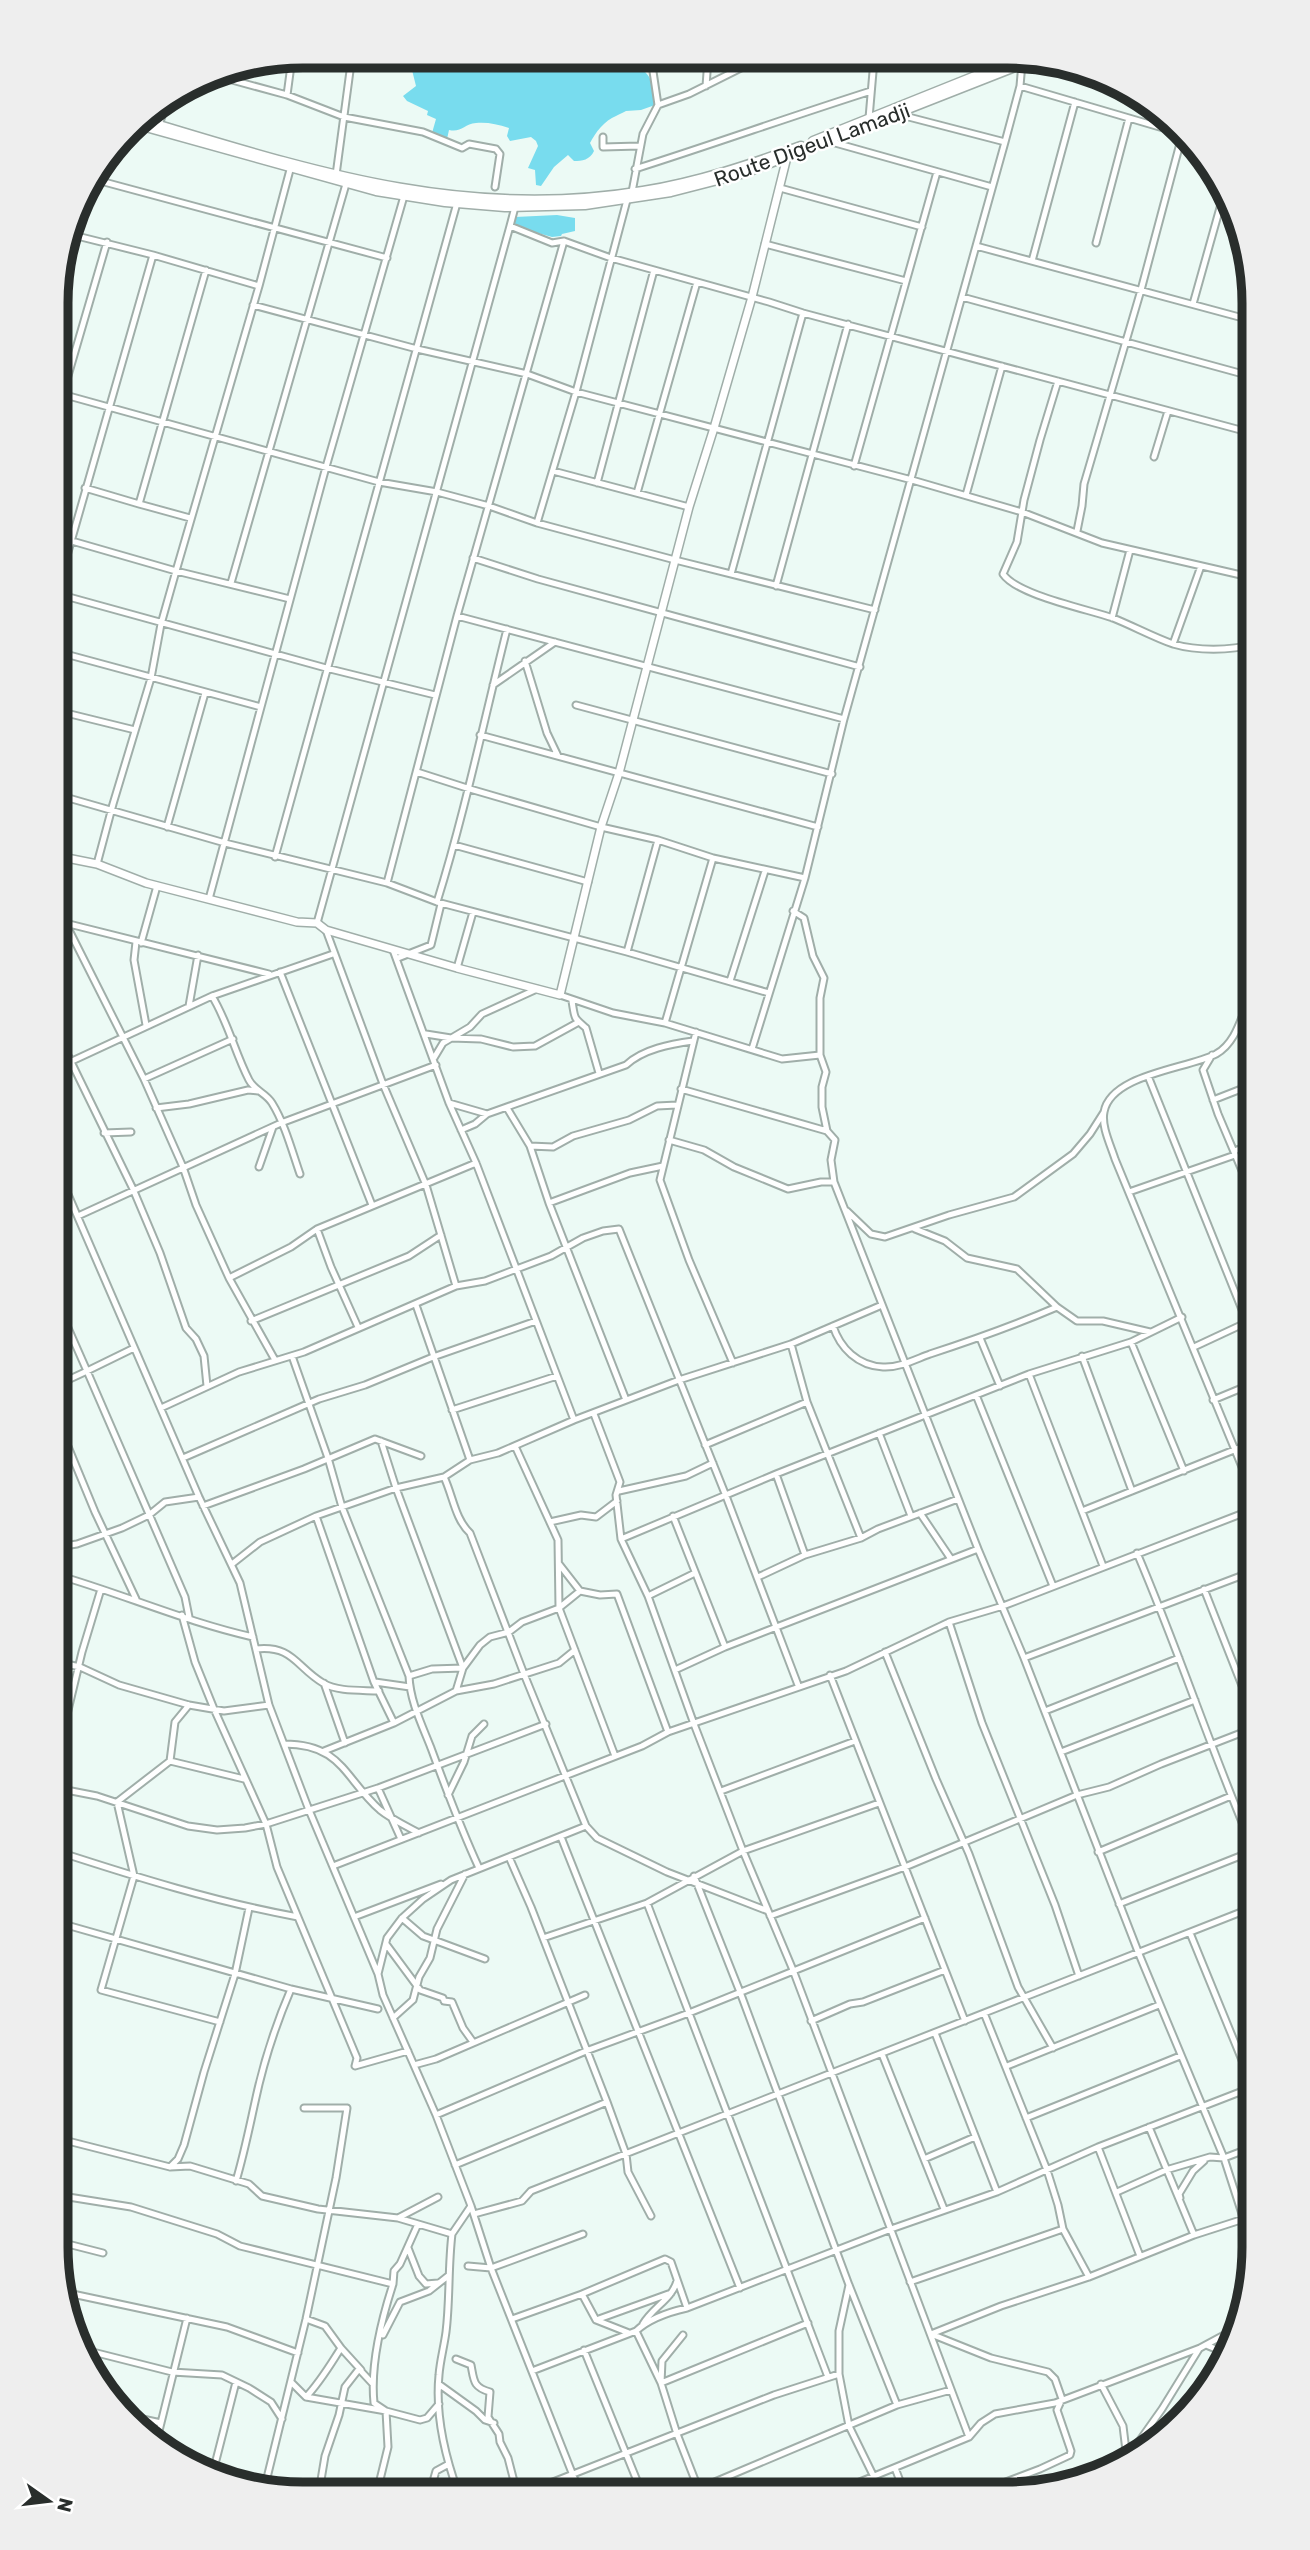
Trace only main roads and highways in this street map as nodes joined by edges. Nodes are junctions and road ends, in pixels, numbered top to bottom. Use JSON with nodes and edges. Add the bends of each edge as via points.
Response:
{"nodes":[{"id":1,"x":1003,"y":68,"type":"edge"},
{"id":2,"x":1005,"y":68,"type":"edge"},
{"id":3,"x":152,"y":123,"type":"edge"},
{"id":4,"x":147,"y":127,"type":"edge"},
{"id":5,"x":291,"y":166,"type":"junction"},
{"id":6,"x":629,"y":196,"type":"junction"}],
"edges":[{"from":1,"to":6,"type":"main road","via":[[720,174]]},
{"from":2,"to":6,"type":"main road","name":"Route Digeul Lamadji","via":[[719,181]]},
{"from":3,"to":5,"type":"main road"},
{"from":4,"to":5,"type":"main road","name":"Route Digeul Lamadji"},
{"from":5,"to":6,"type":"main road","via":[[414,191],[512,201]]},
{"from":5,"to":6,"type":"main road","name":"Route Digeul Lamadji","via":[[346,184],[457,203],[566,206]]}]}
